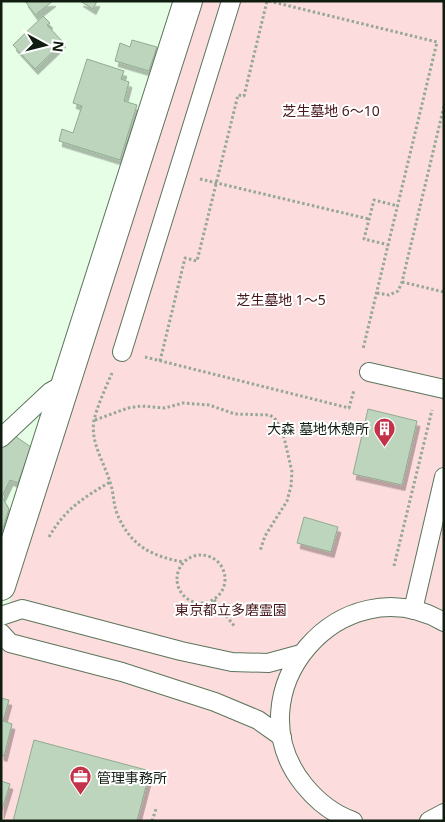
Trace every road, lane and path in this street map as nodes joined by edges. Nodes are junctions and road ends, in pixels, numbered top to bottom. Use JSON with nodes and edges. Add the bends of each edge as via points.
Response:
{"nodes":[{"id":1,"x":188,"y":1,"type":"edge"},
{"id":2,"x":232,"y":1,"type":"edge"},
{"id":3,"x":268,"y":1,"type":"edge"},
{"id":4,"x":444,"y":106,"type":"edge"},
{"id":5,"x":178,"y":173,"type":"junction"},
{"id":6,"x":216,"y":183,"type":"junction"},
{"id":7,"x":398,"y":206,"type":"junction"},
{"id":8,"x":369,"y":219,"type":"junction"},
{"id":9,"x":389,"y":245,"type":"junction"},
{"id":10,"x":402,"y":282,"type":"junction"},
{"id":11,"x":444,"y":292,"type":"edge"},
{"id":12,"x":377,"y":293,"type":"junction"},
{"id":13,"x":363,"y":350,"type":"dead end"},
{"id":14,"x":122,"y":352,"type":"joint"},
{"id":15,"x":369,"y":372,"type":"dead end"},
{"id":16,"x":66,"y":383,"type":"junction"},
{"id":17,"x":354,"y":388,"type":"dead end"},
{"id":18,"x":444,"y":389,"type":"edge"},
{"id":19,"x":432,"y":407,"type":"dead end"},
{"id":20,"x":94,"y":420,"type":"junction"},
{"id":21,"x":1,"y":438,"type":"edge"},
{"id":22,"x":444,"y":477,"type":"edge"},
{"id":23,"x":110,"y":481,"type":"junction"},
{"id":24,"x":46,"y":542,"type":"dead end"},
{"id":25,"x":260,"y":551,"type":"dead end"},
{"id":26,"x":184,"y":562,"type":"junction"},
{"id":27,"x":394,"y":566,"type":"dead end"},
{"id":28,"x":1,"y":586,"type":"edge"},
{"id":29,"x":214,"y":600,"type":"junction"},
{"id":30,"x":413,"y":610,"type":"junction"},
{"id":31,"x":1,"y":616,"type":"edge"},
{"id":32,"x":444,"y":622,"type":"edge"},
{"id":33,"x":235,"y":628,"type":"dead end"},
{"id":34,"x":1,"y":632,"type":"edge"},
{"id":35,"x":301,"y":654,"type":"junction"},
{"id":36,"x":282,"y":737,"type":"junction"},
{"id":37,"x":156,"y":809,"type":"dead end"},
{"id":38,"x":444,"y":813,"type":"edge"},
{"id":39,"x":152,"y":821,"type":"edge"},
{"id":40,"x":353,"y":821,"type":"edge"},
{"id":41,"x":428,"y":821,"type":"edge"}],
"edges":[{"from":1,"to":16,"type":"street"},
{"from":2,"to":5,"type":"lane"},
{"from":3,"to":6,"type":"path","via":[[244,96],[238,95]]},
{"from":3,"to":7,"type":"path","via":[[438,42]]},
{"from":4,"to":10,"type":"path"},
{"from":5,"to":6,"type":"path"},
{"from":5,"to":14,"type":"lane"},
{"from":6,"to":8,"type":"path"},
{"from":6,"to":17,"type":"path","via":[[198,261],[185,258],[160,361],[349,408]]},
{"from":7,"to":8,"type":"path","via":[[374,200]]},
{"from":7,"to":9,"type":"path"},
{"from":8,"to":9,"type":"path","via":[[364,239]]},
{"from":9,"to":12,"type":"path"},
{"from":10,"to":11,"type":"path"},
{"from":10,"to":12,"type":"path","via":[[398,291]]},
{"from":12,"to":13,"type":"path"},
{"from":14,"to":20,"type":"path"},
{"from":15,"to":18,"type":"lane"},
{"from":16,"to":21,"type":"lane","via":[[50,392]]},
{"from":16,"to":28,"type":"street"},
{"from":19,"to":27,"type":"path"},
{"from":20,"to":23,"type":"path","via":[[99,456]]},
{"from":20,"to":25,"type":"path","via":[[128,408],[165,408],[183,403],[209,405],[235,414],[270,415],[283,434],[292,472],[291,486],[287,501],[265,536]]},
{"from":22,"to":30,"type":"lane"},
{"from":23,"to":24,"type":"path","via":[[81,499],[60,518]]},
{"from":23,"to":26,"type":"path","via":[[118,515],[134,539],[158,557]]},
{"from":26,"to":29,"type":"path","via":[[176,576],[180,593],[193,603]]},
{"from":26,"to":29,"type":"path","via":[[197,555],[205,555],[218,562],[225,584]]},
{"from":29,"to":33,"type":"path"},
{"from":30,"to":32,"type":"lane"},
{"from":30,"to":35,"type":"lane","via":[[392,607],[350,615],[330,625]]},
{"from":31,"to":35,"type":"lane","via":[[22,610],[240,663],[268,663]]},
{"from":34,"to":36,"type":"lane","via":[[10,643],[122,672],[238,710]]},
{"from":35,"to":36,"type":"lane","via":[[283,694]]},
{"from":36,"to":40,"type":"lane","via":[[294,771],[311,794],[328,808]]},
{"from":37,"to":39,"type":"path"},
{"from":38,"to":41,"type":"lane"}]}
